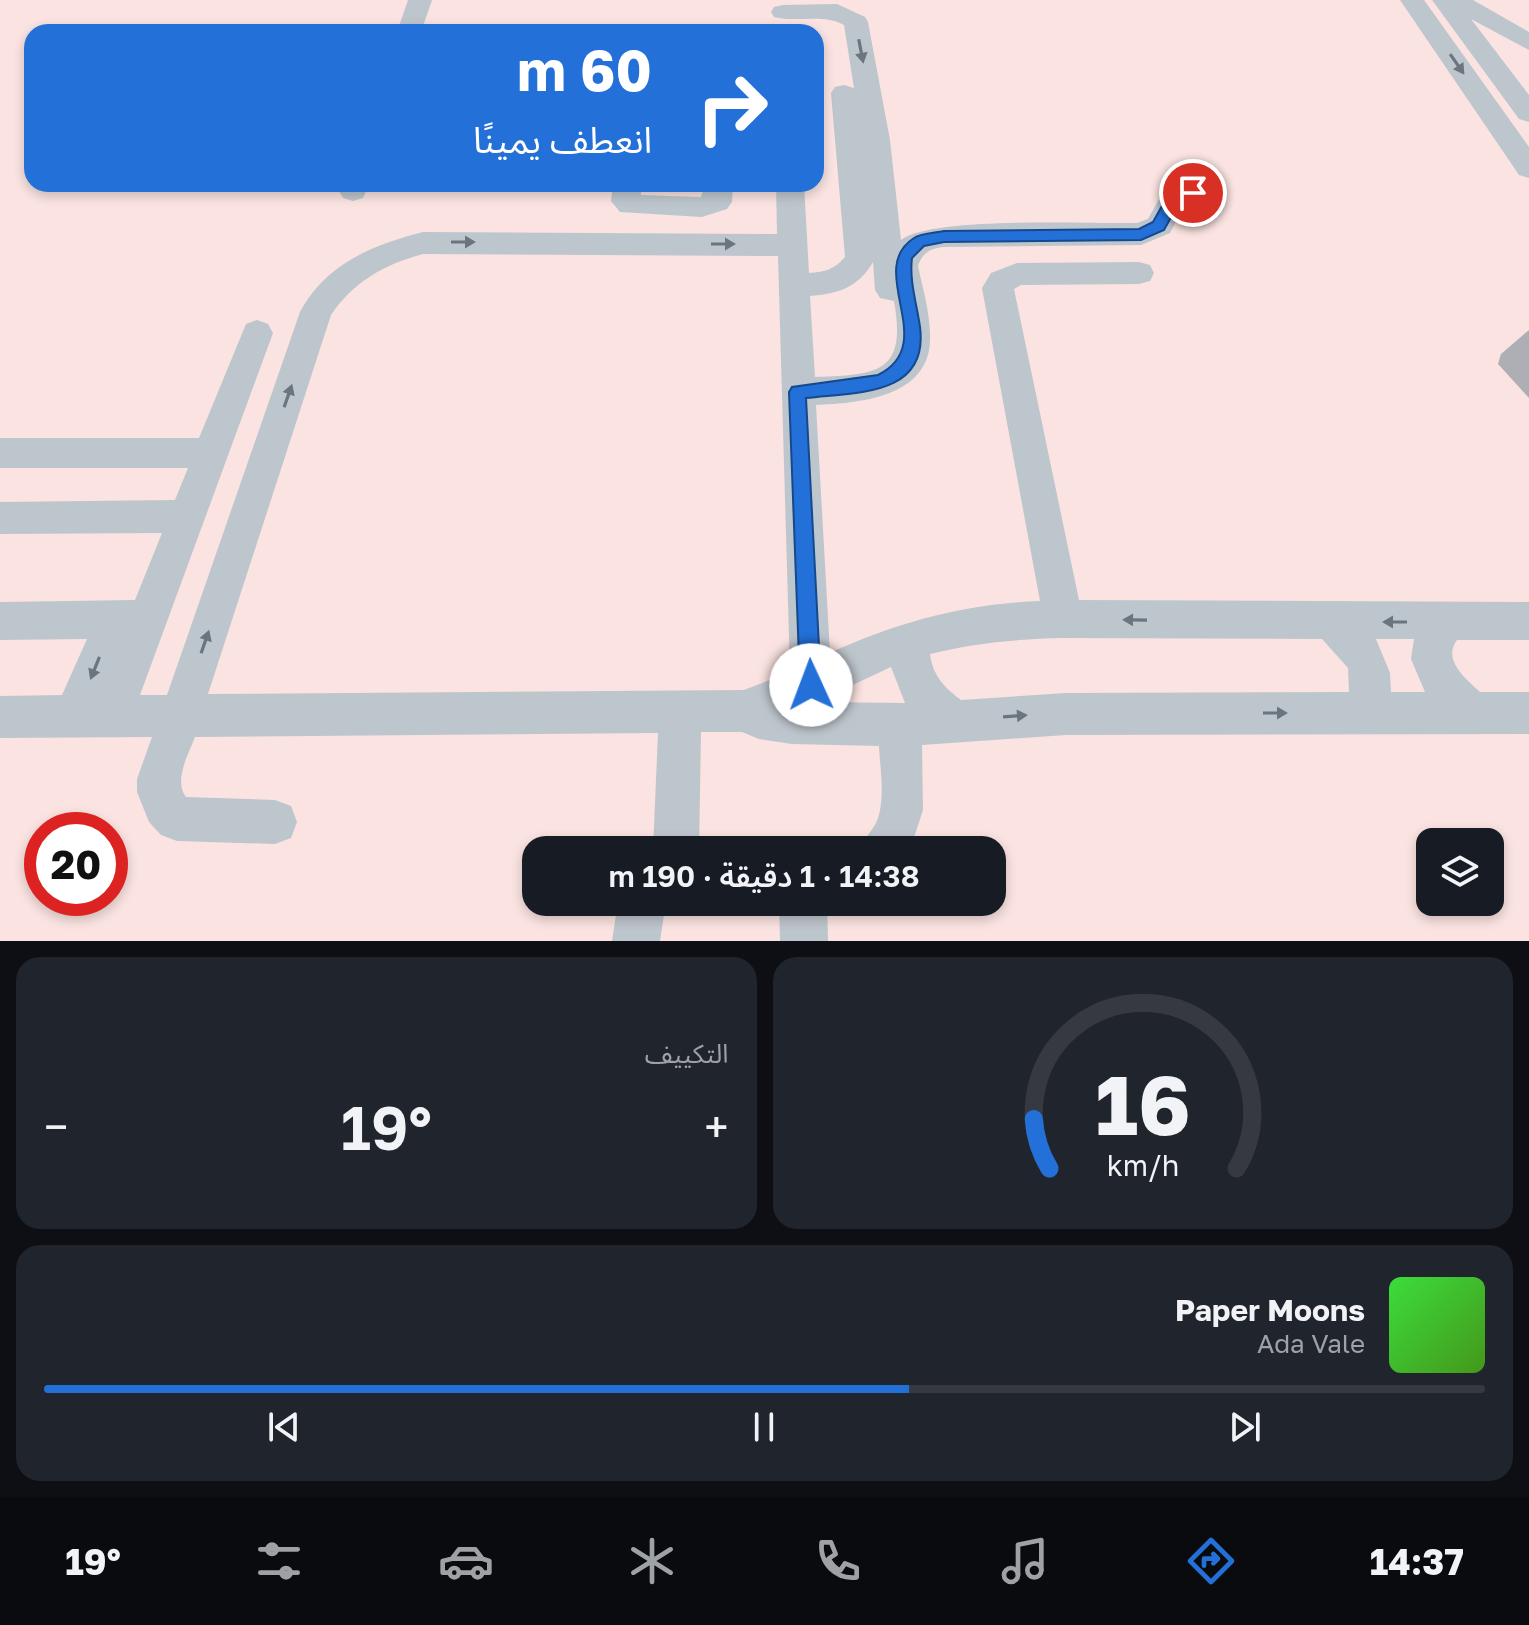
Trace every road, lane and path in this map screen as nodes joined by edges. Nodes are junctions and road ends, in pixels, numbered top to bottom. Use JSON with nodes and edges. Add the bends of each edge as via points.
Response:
{"nodes":[{"id":1,"x":420,"y":0,"type":"edge"},
{"id":2,"x":1412,"y":0,"type":"edge"},
{"id":3,"x":1444,"y":0,"type":"edge"},
{"id":4,"x":1455,"y":0,"type":"edge"},
{"id":5,"x":783,"y":15,"type":"edge"},
{"id":6,"x":412,"y":24,"type":"edge"},
{"id":7,"x":1529,"y":42,"type":"edge"},
{"id":8,"x":844,"y":93,"type":"dead end"},
{"id":9,"x":1529,"y":113,"type":"edge"},
{"id":10,"x":1529,"y":168,"type":"edge"},
{"id":11,"x":627,"y":192,"type":"edge"},
{"id":12,"x":718,"y":192,"type":"edge"},
{"id":13,"x":790,"y":192,"type":"edge"},
{"id":14,"x":1193,"y":193,"type":"dead end"},
{"id":15,"x":792,"y":245,"type":"junction"},
{"id":16,"x":1139,"y":273,"type":"dead end"},
{"id":17,"x":794,"y":285,"type":"junction"},
{"id":18,"x":257,"y":333,"type":"dead end"},
{"id":19,"x":797,"y":384,"type":"junction"},
{"id":20,"x":0,"y":453,"type":"edge"},
{"id":21,"x":211,"y":453,"type":"junction"},
{"id":22,"x":187,"y":516,"type":"junction"},
{"id":23,"x":0,"y":518,"type":"edge"},
{"id":24,"x":131,"y":619,"type":"junction"},
{"id":25,"x":1063,"y":619,"type":"junction"},
{"id":26,"x":0,"y":621,"type":"edge"},
{"id":27,"x":1529,"y":621,"type":"edge"},
{"id":28,"x":1332,"y":622,"type":"junction"},
{"id":29,"x":1446,"y":622,"type":"junction"},
{"id":30,"x":909,"y":641,"type":"junction"},
{"id":31,"x":811,"y":685,"type":"junction"},
{"id":32,"x":744,"y":711,"type":"junction"},
{"id":33,"x":680,"y":712,"type":"junction"},
{"id":34,"x":1365,"y":712,"type":"junction"},
{"id":35,"x":1472,"y":713,"type":"junction"},
{"id":36,"x":1529,"y":713,"type":"edge"},
{"id":37,"x":93,"y":716,"type":"junction"},
{"id":38,"x":180,"y":716,"type":"junction"},
{"id":39,"x":0,"y":717,"type":"edge"},
{"id":40,"x":958,"y":722,"type":"junction"},
{"id":41,"x":899,"y":725,"type":"junction"},
{"id":42,"x":275,"y":822,"type":"dead end"},
{"id":43,"x":676,"y":836,"type":"edge"},
{"id":44,"x":894,"y":836,"type":"edge"},
{"id":45,"x":640,"y":916,"type":"edge"},
{"id":46,"x":803,"y":916,"type":"edge"},
{"id":47,"x":636,"y":941,"type":"edge"},
{"id":48,"x":804,"y":941,"type":"edge"}],
"edges":[{"from":1,"to":6,"type":"street"},
{"from":2,"to":10,"type":"street","one_way":true},
{"from":3,"to":9,"type":"street"},
{"from":4,"to":7,"type":"street"},
{"from":5,"to":19,"type":"street","one_way":true,"via":[[837,11],[856,22],[876,140],[896,332],[891,354],[870,369]]},
{"from":8,"to":17,"type":"street","via":[[860,257],[837,281]]},
{"from":11,"to":12,"type":"street","via":[[630,205],[702,207],[717,202]]},
{"from":13,"to":15,"type":"street"},
{"from":14,"to":19,"type":"street","via":[[1173,199],[1159,226],[1141,234],[944,236],[920,241],[903,266],[913,348],[908,362],[881,382]]},
{"from":15,"to":17,"type":"street"},
{"from":38,"to":15,"type":"street","one_way":true,"via":[[316,312],[351,272],[385,253],[442,242]]},
{"from":16,"to":25,"type":"street","via":[[1017,274],[998,288]]},
{"from":17,"to":19,"type":"street"},
{"from":18,"to":21,"type":"street"},
{"from":19,"to":31,"type":"street"},
{"from":20,"to":21,"type":"street"},
{"from":21,"to":22,"type":"street"},
{"from":22,"to":23,"type":"street"},
{"from":22,"to":24,"type":"street"},
{"from":24,"to":26,"type":"street"},
{"from":24,"to":37,"type":"street"},
{"from":28,"to":25,"type":"street","one_way":true},
{"from":25,"to":30,"type":"street","via":[[988,623]]},
{"from":27,"to":29,"type":"street"},
{"from":29,"to":28,"type":"street","one_way":true},
{"from":28,"to":34,"type":"street","via":[[1357,646],[1371,676],[1372,695]]},
{"from":29,"to":35,"type":"street","via":[[1434,634],[1430,652],[1450,695]]},
{"from":30,"to":31,"type":"street"},
{"from":30,"to":40,"type":"street","via":[[909,664],[918,688],[935,708]]},
{"from":31,"to":32,"type":"street"},
{"from":32,"to":33,"type":"street"},
{"from":32,"to":41,"type":"street","via":[[792,723]]},
{"from":33,"to":38,"type":"street"},
{"from":33,"to":43,"type":"street"},
{"from":34,"to":35,"type":"street"},
{"from":40,"to":34,"type":"street","one_way":true,"via":[[1066,714]]},
{"from":35,"to":36,"type":"street"},
{"from":37,"to":38,"type":"street"},
{"from":37,"to":39,"type":"street"},
{"from":38,"to":42,"type":"street","via":[[159,779],[165,810],[193,822]]},
{"from":40,"to":41,"type":"street"},
{"from":41,"to":44,"type":"street","via":[[901,816]]},
{"from":45,"to":47,"type":"street"},
{"from":46,"to":48,"type":"street"}]}
